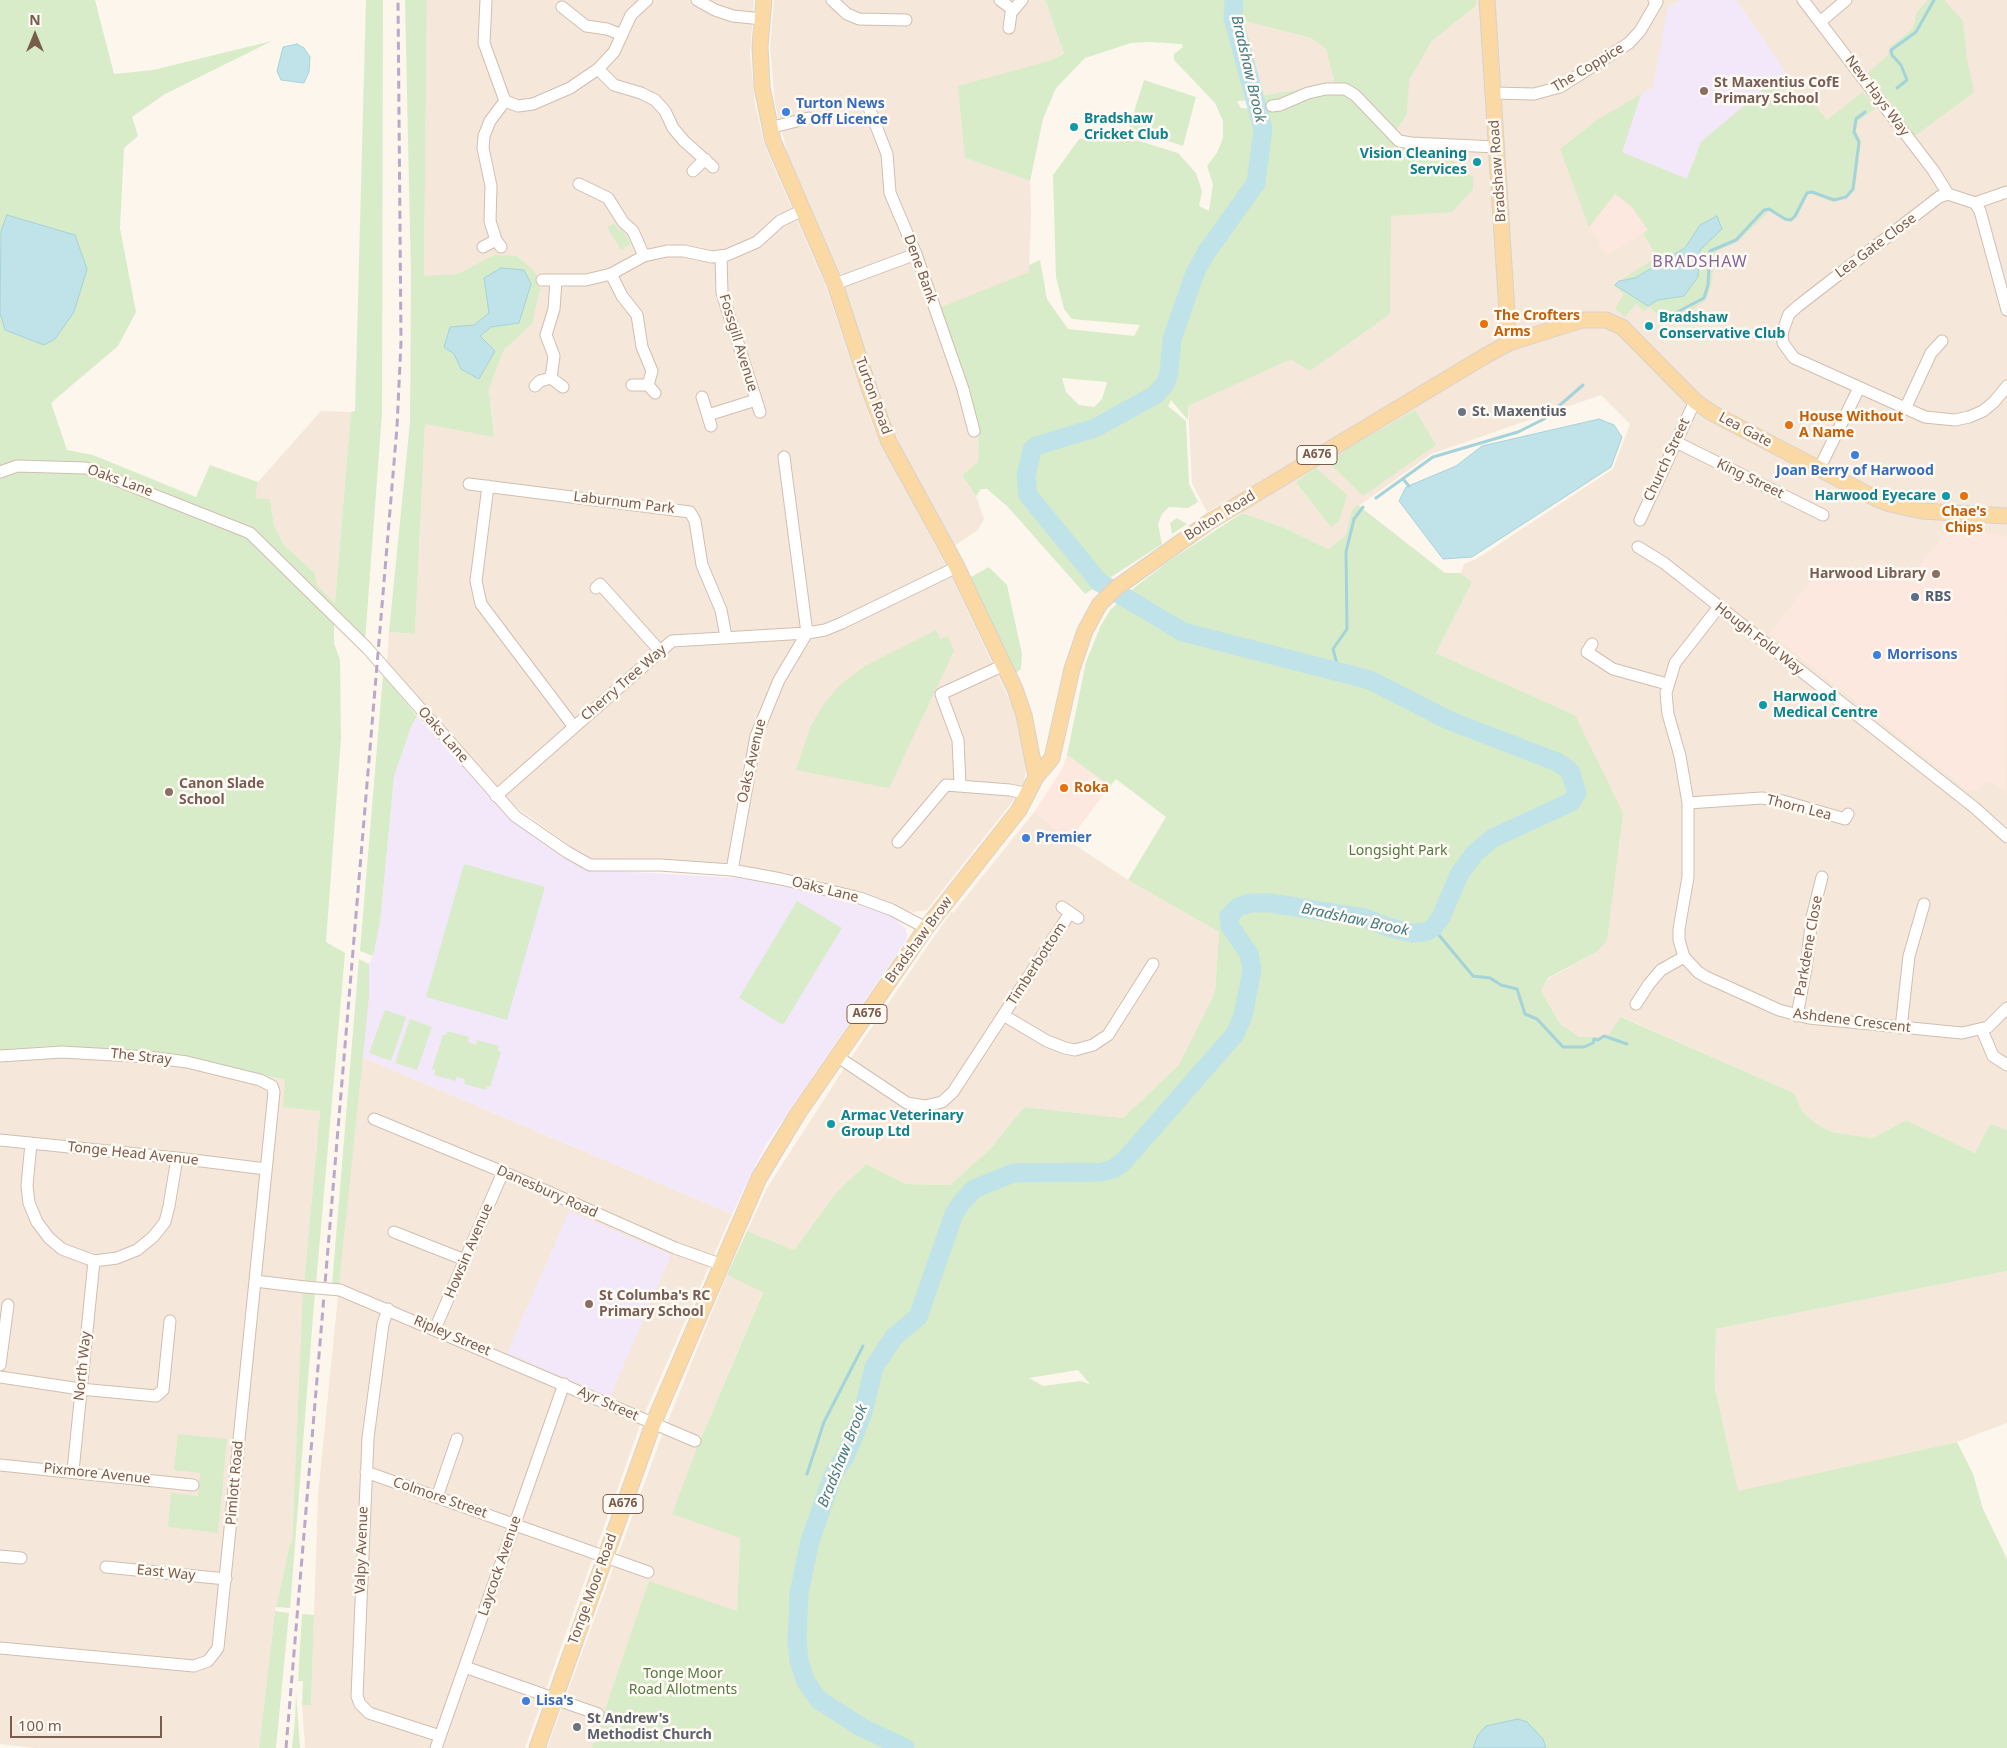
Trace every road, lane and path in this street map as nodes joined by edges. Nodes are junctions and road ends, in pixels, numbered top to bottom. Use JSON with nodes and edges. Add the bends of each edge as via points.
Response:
{"nodes":[{"id":1,"x":486,"y":0,"type":"edge"},
{"id":2,"x":647,"y":0,"type":"edge"},
{"id":3,"x":697,"y":0,"type":"edge"},
{"id":4,"x":764,"y":0,"type":"edge"},
{"id":5,"x":832,"y":0,"type":"edge"},
{"id":6,"x":1000,"y":0,"type":"edge"},
{"id":7,"x":1022,"y":0,"type":"edge"},
{"id":8,"x":1487,"y":0,"type":"edge"},
{"id":9,"x":1654,"y":0,"type":"edge"},
{"id":10,"x":1803,"y":0,"type":"edge"},
{"id":11,"x":1846,"y":0,"type":"edge"},
{"id":12,"x":562,"y":7,"type":"dead end"},
{"id":13,"x":1013,"y":10,"type":"junction"},
{"id":14,"x":762,"y":19,"type":"junction"},
{"id":15,"x":906,"y":20,"type":"dead end"},
{"id":16,"x":1820,"y":22,"type":"junction"},
{"id":17,"x":1009,"y":28,"type":"dead end"},
{"id":18,"x":622,"y":35,"type":"junction"},
{"id":19,"x":598,"y":68,"type":"junction"},
{"id":20,"x":1492,"y":93,"type":"junction"},
{"id":21,"x":505,"y":101,"type":"junction"},
{"id":22,"x":1272,"y":106,"type":"dead end"},
{"id":23,"x":869,"y":108,"type":"dead end"},
{"id":24,"x":809,"y":118,"type":"dead end"},
{"id":25,"x":769,"y":128,"type":"junction"},
{"id":26,"x":1496,"y":147,"type":"junction"},
{"id":27,"x":693,"y":171,"type":"dead end"},
{"id":28,"x":579,"y":184,"type":"dead end"},
{"id":29,"x":2007,"y":192,"type":"edge"},
{"id":30,"x":1948,"y":194,"type":"junction"},
{"id":31,"x":1975,"y":203,"type":"junction"},
{"id":32,"x":803,"y":210,"type":"junction"},
{"id":33,"x":483,"y":246,"type":"dead end"},
{"id":34,"x":916,"y":254,"type":"junction"},
{"id":35,"x":644,"y":256,"type":"junction"},
{"id":36,"x":721,"y":256,"type":"junction"},
{"id":37,"x":611,"y":274,"type":"junction"},
{"id":38,"x":542,"y":280,"type":"dead end"},
{"id":39,"x":556,"y":281,"type":"junction"},
{"id":40,"x":835,"y":284,"type":"junction"},
{"id":41,"x":2007,"y":310,"type":"edge"},
{"id":42,"x":1942,"y":341,"type":"dead end"},
{"id":43,"x":1509,"y":343,"type":"junction"},
{"id":44,"x":551,"y":378,"type":"junction"},
{"id":45,"x":632,"y":385,"type":"dead end"},
{"id":46,"x":535,"y":386,"type":"dead end"},
{"id":47,"x":2007,"y":386,"type":"edge"},
{"id":48,"x":563,"y":387,"type":"dead end"},
{"id":49,"x":1859,"y":388,"type":"junction"},
{"id":50,"x":702,"y":397,"type":"dead end"},
{"id":51,"x":756,"y":400,"type":"junction"},
{"id":52,"x":1695,"y":401,"type":"junction"},
{"id":53,"x":1905,"y":409,"type":"junction"},
{"id":54,"x":760,"y":412,"type":"dead end"},
{"id":55,"x":974,"y":432,"type":"dead end"},
{"id":56,"x":1676,"y":442,"type":"junction"},
{"id":57,"x":784,"y":457,"type":"dead end"},
{"id":58,"x":1819,"y":469,"type":"junction"},
{"id":59,"x":0,"y":472,"type":"edge"},
{"id":60,"x":469,"y":484,"type":"dead end"},
{"id":61,"x":488,"y":486,"type":"junction"},
{"id":62,"x":1823,"y":515,"type":"dead end"},
{"id":63,"x":2007,"y":516,"type":"edge"},
{"id":64,"x":1640,"y":520,"type":"dead end"},
{"id":65,"x":1638,"y":547,"type":"dead end"},
{"id":66,"x":957,"y":566,"type":"junction"},
{"id":67,"x":596,"y":588,"type":"dead end"},
{"id":68,"x":1718,"y":608,"type":"junction"},
{"id":69,"x":807,"y":633,"type":"junction"},
{"id":70,"x":726,"y":636,"type":"junction"},
{"id":71,"x":1592,"y":644,"type":"dead end"},
{"id":72,"x":660,"y":651,"type":"junction"},
{"id":73,"x":1004,"y":665,"type":"junction"},
{"id":74,"x":1667,"y":684,"type":"junction"},
{"id":75,"x":574,"y":727,"type":"junction"},
{"id":76,"x":1036,"y":777,"type":"junction"},
{"id":77,"x":960,"y":785,"type":"junction"},
{"id":78,"x":1029,"y":794,"type":"junction"},
{"id":79,"x":496,"y":796,"type":"junction"},
{"id":80,"x":1688,"y":803,"type":"junction"},
{"id":81,"x":1848,"y":814,"type":"dead end"},
{"id":82,"x":2007,"y":837,"type":"edge"},
{"id":83,"x":898,"y":842,"type":"dead end"},
{"id":84,"x":732,"y":870,"type":"junction"},
{"id":85,"x":1823,"y":877,"type":"dead end"},
{"id":86,"x":1925,"y":904,"type":"dead end"},
{"id":87,"x":1070,"y":913,"type":"dead end"},
{"id":88,"x":926,"y":928,"type":"junction"},
{"id":89,"x":1684,"y":956,"type":"junction"},
{"id":90,"x":1153,"y":964,"type":"dead end"},
{"id":91,"x":1636,"y":1004,"type":"dead end"},
{"id":92,"x":2007,"y":1008,"type":"edge"},
{"id":93,"x":1004,"y":1015,"type":"junction"},
{"id":94,"x":1797,"y":1016,"type":"junction"},
{"id":95,"x":1902,"y":1028,"type":"junction"},
{"id":96,"x":1982,"y":1030,"type":"junction"},
{"id":97,"x":0,"y":1056,"type":"edge"},
{"id":98,"x":838,"y":1057,"type":"junction"},
{"id":99,"x":2007,"y":1065,"type":"edge"},
{"id":100,"x":274,"y":1092,"type":"joint"},
{"id":101,"x":374,"y":1120,"type":"dead end"},
{"id":102,"x":0,"y":1140,"type":"edge"},
{"id":103,"x":31,"y":1143,"type":"junction"},
{"id":104,"x":177,"y":1158,"type":"junction"},
{"id":105,"x":266,"y":1169,"type":"junction"},
{"id":106,"x":502,"y":1172,"type":"junction"},
{"id":107,"x":394,"y":1232,"type":"dead end"},
{"id":108,"x":465,"y":1260,"type":"junction"},
{"id":109,"x":94,"y":1261,"type":"junction"},
{"id":110,"x":720,"y":1264,"type":"junction"},
{"id":111,"x":255,"y":1282,"type":"junction"},
{"id":112,"x":8,"y":1305,"type":"dead end"},
{"id":113,"x":388,"y":1309,"type":"junction"},
{"id":114,"x":170,"y":1321,"type":"dead end"},
{"id":115,"x":435,"y":1329,"type":"junction"},
{"id":116,"x":0,"y":1365,"type":"edge"},
{"id":117,"x":0,"y":1377,"type":"edge"},
{"id":118,"x":564,"y":1384,"type":"junction"},
{"id":119,"x":80,"y":1389,"type":"junction"},
{"id":120,"x":653,"y":1424,"type":"junction"},
{"id":121,"x":457,"y":1439,"type":"dead end"},
{"id":122,"x":695,"y":1441,"type":"dead end"},
{"id":123,"x":0,"y":1464,"type":"edge"},
{"id":124,"x":73,"y":1472,"type":"junction"},
{"id":125,"x":366,"y":1472,"type":"junction"},
{"id":126,"x":193,"y":1485,"type":"dead end"},
{"id":127,"x":437,"y":1497,"type":"junction"},
{"id":128,"x":514,"y":1525,"type":"junction"},
{"id":129,"x":0,"y":1556,"type":"edge"},
{"id":130,"x":604,"y":1556,"type":"junction"},
{"id":131,"x":21,"y":1558,"type":"dead end"},
{"id":132,"x":106,"y":1567,"type":"dead end"},
{"id":133,"x":648,"y":1572,"type":"dead end"},
{"id":134,"x":226,"y":1579,"type":"junction"},
{"id":135,"x":0,"y":1648,"type":"edge"},
{"id":136,"x":465,"y":1667,"type":"junction"},
{"id":137,"x":554,"y":1699,"type":"junction"},
{"id":138,"x":598,"y":1714,"type":"dead end"},
{"id":139,"x":440,"y":1736,"type":"junction"},
{"id":140,"x":436,"y":1748,"type":"edge"},
{"id":141,"x":537,"y":1748,"type":"edge"}],
"edges":[{"from":1,"to":21,"type":"street","via":[[484,43]]},
{"from":2,"to":18,"type":"street","via":[[631,15]]},
{"from":3,"to":14,"type":"street","via":[[733,16]]},
{"from":4,"to":14,"type":"main road","name":"Turton Road"},
{"from":5,"to":15,"type":"street","via":[[853,17],[890,23]]},
{"from":6,"to":13,"type":"street"},
{"from":7,"to":13,"type":"street"},
{"from":8,"to":20,"type":"main road","name":"Bradshaw Road"},
{"from":9,"to":20,"type":"street","name":"The Coppice","via":[[1657,2],[1629,43],[1560,87],[1534,94]]},
{"from":10,"to":16,"type":"street","name":"New Hays Way"},
{"from":11,"to":16,"type":"street"},
{"from":12,"to":18,"type":"street","via":[[572,22]]},
{"from":13,"to":17,"type":"street"},
{"from":14,"to":25,"type":"main road","name":"Turton Road","via":[[762,87]]},
{"from":16,"to":30,"type":"street","name":"New Hays Way"},
{"from":18,"to":19,"type":"street","via":[[614,52]]},
{"from":19,"to":21,"type":"street","via":[[570,88],[533,104],[518,106]]},
{"from":19,"to":27,"type":"street","via":[[614,85],[655,100],[676,132],[709,163]]},
{"from":20,"to":26,"type":"main road","name":"Bradshaw Road"},
{"from":21,"to":33,"type":"street","via":[[490,121],[483,148],[492,186],[490,221],[499,244]]},
{"from":22,"to":26,"type":"street","via":[[1308,93],[1345,90],[1355,95],[1399,140]]},
{"from":23,"to":34,"type":"street","name":"Dene Bank","via":[[887,154],[890,193]]},
{"from":24,"to":25,"type":"street"},
{"from":25,"to":32,"type":"main road","name":"Turton Road"},
{"from":26,"to":43,"type":"main road","name":"Bradshaw Road"},
{"from":28,"to":35,"type":"street","via":[[595,186],[608,198],[622,222],[634,231]]},
{"from":29,"to":31,"type":"street"},
{"from":30,"to":31,"type":"street"},
{"from":30,"to":49,"type":"street","name":"Lea Gate Close","via":[[1798,306],[1784,323],[1783,343],[1794,358]]},
{"from":31,"to":41,"type":"street"},
{"from":32,"to":36,"type":"street","via":[[780,221],[757,242]]},
{"from":32,"to":40,"type":"main road","name":"Turton Road"},
{"from":34,"to":40,"type":"street"},
{"from":34,"to":55,"type":"street","name":"Dene Bank","via":[[963,389]]},
{"from":35,"to":36,"type":"street","via":[[676,251]]},
{"from":35,"to":37,"type":"street"},
{"from":36,"to":51,"type":"street","name":"Fossgill Avenue","via":[[722,293]]},
{"from":37,"to":39,"type":"street","via":[[586,280]]},
{"from":37,"to":45,"type":"street","via":[[622,296],[638,315],[642,347],[652,372],[651,389]]},
{"from":38,"to":39,"type":"street"},
{"from":39,"to":44,"type":"street","via":[[554,309],[546,335],[554,356]]},
{"from":40,"to":66,"type":"main road","name":"Turton Road","via":[[890,442]]},
{"from":42,"to":53,"type":"street","via":[[1930,353]]},
{"from":43,"to":52,"type":"main road","name":"Lea Gate","via":[[1582,320],[1614,323],[1628,331]]},
{"from":43,"to":76,"type":"main road","name":"Bolton Road","number":"A676","via":[[1216,517],[1130,576],[1099,604],[1085,631],[1072,669],[1052,758]]},
{"from":44,"to":46,"type":"street"},
{"from":44,"to":48,"type":"street"},
{"from":47,"to":53,"type":"street","name":"Lea Gate Close","via":[[1994,402],[1970,417],[1940,420]]},
{"from":49,"to":53,"type":"street","name":"Lea Gate Close"},
{"from":49,"to":58,"type":"street"},
{"from":50,"to":51,"type":"street","name":"Fossgill Avenue","via":[[710,420]]},
{"from":51,"to":54,"type":"street","name":"Fossgill Avenue"},
{"from":52,"to":56,"type":"street","name":"Church Street"},
{"from":52,"to":58,"type":"main road","name":"Lea Gate","via":[[1728,422]]},
{"from":56,"to":62,"type":"street","name":"King Street"},
{"from":56,"to":64,"type":"street","name":"Church Street"},
{"from":57,"to":69,"type":"street"},
{"from":58,"to":63,"type":"main road","name":"Lea Gate","via":[[1897,506],[1922,511]]},
{"from":59,"to":79,"type":"street","name":"Oaks Lane","via":[[25,466],[86,468],[250,533],[367,648]]},
{"from":60,"to":61,"type":"street","name":"Laburnum Park"},
{"from":61,"to":70,"type":"street","name":"Laburnum Park","via":[[690,512],[695,521],[702,565],[721,610]]},
{"from":61,"to":75,"type":"street","via":[[476,580],[481,604]]},
{"from":65,"to":68,"type":"street","name":"Hough Fold Way","via":[[1654,549]]},
{"from":66,"to":69,"type":"street","via":[[842,623]]},
{"from":66,"to":73,"type":"main road","name":"Turton Road"},
{"from":67,"to":72,"type":"street","via":[[600,584]]},
{"from":68,"to":74,"type":"street","via":[[1675,662]]},
{"from":68,"to":82,"type":"street","name":"Hough Fold Way","via":[[1975,808]]},
{"from":69,"to":70,"type":"street","name":"Cherry Tree Way"},
{"from":69,"to":84,"type":"street","name":"Oaks Avenue","via":[[779,680],[756,736]]},
{"from":70,"to":72,"type":"street","name":"Cherry Tree Way","via":[[678,639]]},
{"from":71,"to":74,"type":"street","via":[[1587,652],[1613,669]]},
{"from":72,"to":75,"type":"street","name":"Cherry Tree Way"},
{"from":73,"to":76,"type":"main road","name":"Turton Road","via":[[1024,715]]},
{"from":73,"to":77,"type":"street","via":[[941,694],[958,740]]},
{"from":74,"to":80,"type":"street","via":[[1668,714]]},
{"from":75,"to":79,"type":"street","name":"Cherry Tree Way"},
{"from":76,"to":78,"type":"main road","name":"Bradshaw Brow","number":"A676"},
{"from":77,"to":78,"type":"street"},
{"from":77,"to":83,"type":"street","via":[[942,788]]},
{"from":78,"to":88,"type":"main road","name":"Bradshaw Brow","number":"A676"},
{"from":79,"to":84,"type":"street","name":"Oaks Lane","via":[[525,824],[590,865]]},
{"from":80,"to":81,"type":"street","name":"Thorn Lea","via":[[1762,798],[1845,819]]},
{"from":80,"to":89,"type":"street","via":[[1688,877],[1679,929]]},
{"from":84,"to":88,"type":"street","name":"Oaks Lane","via":[[860,898]]},
{"from":85,"to":94,"type":"street","name":"Parkdene Close","via":[[1812,917]]},
{"from":86,"to":95,"type":"street","via":[[1909,956]]},
{"from":87,"to":93,"type":"street","name":"Timberbottom"},
{"from":88,"to":98,"type":"main road","name":"Bradshaw Brow","number":"A676"},
{"from":89,"to":91,"type":"street","via":[[1661,970]]},
{"from":89,"to":94,"type":"street","name":"Ashdene Crescent","via":[[1706,977]]},
{"from":90,"to":93,"type":"street","name":"Timberbottom","via":[[1108,1036],[1093,1046],[1075,1050],[1065,1048]]},
{"from":92,"to":96,"type":"street","via":[[1995,1022]]},
{"from":93,"to":98,"type":"street","name":"Timberbottom","via":[[953,1092],[934,1105],[916,1106],[899,1100]]},
{"from":94,"to":95,"type":"street","name":"Ashdene Crescent"},
{"from":95,"to":96,"type":"street","name":"Ashdene Crescent","via":[[1962,1033]]},
{"from":96,"to":99,"type":"street","via":[[1993,1056]]},
{"from":97,"to":100,"type":"street","name":"The Stray","via":[[62,1052],[149,1057],[186,1062],[260,1080],[272,1086]]},
{"from":98,"to":110,"type":"main road","name":"Bradshaw Brow","number":"A676","via":[[770,1159]]},
{"from":100,"to":105,"type":"street","name":"Pimlott Road"},
{"from":101,"to":106,"type":"street","name":"Danesbury Road"},
{"from":102,"to":103,"type":"street","name":"Tonge Head Avenue"},
{"from":103,"to":104,"type":"street","name":"Tonge Head Avenue"},
{"from":103,"to":109,"type":"street","via":[[27,1186],[37,1222],[62,1249]]},
{"from":104,"to":105,"type":"street","name":"Tonge Head Avenue"},
{"from":104,"to":109,"type":"street","via":[[170,1206],[153,1238],[124,1256]]},
{"from":105,"to":111,"type":"street","name":"Pimlott Road"},
{"from":106,"to":108,"type":"street","name":"Howsin Avenue"},
{"from":106,"to":110,"type":"street","name":"Danesbury Road","via":[[675,1248]]},
{"from":107,"to":108,"type":"street"},
{"from":108,"to":115,"type":"street","name":"Howsin Avenue"},
{"from":109,"to":119,"type":"street","name":"North Way"},
{"from":110,"to":120,"type":"main road","name":"Tonge Moor Road","number":"A676"},
{"from":111,"to":113,"type":"street","name":"Ripley Street","bridge":true,"via":[[340,1290]]},
{"from":111,"to":134,"type":"street","name":"Pimlott Road"},
{"from":112,"to":116,"type":"street"},
{"from":113,"to":115,"type":"street","name":"Ripley Street"},
{"from":113,"to":125,"type":"street","name":"Valpy Avenue","via":[[383,1324]]},
{"from":114,"to":119,"type":"street","via":[[161,1394]]},
{"from":115,"to":118,"type":"street","name":"Ripley Street"},
{"from":117,"to":119,"type":"street"},
{"from":118,"to":120,"type":"street","name":"Ayr Street"},
{"from":118,"to":128,"type":"street","name":"Laycock Avenue"},
{"from":119,"to":124,"type":"street","name":"North Way"},
{"from":120,"to":122,"type":"street","name":"Ayr Street"},
{"from":120,"to":130,"type":"main road","name":"Tonge Moor Road","number":"A676"},
{"from":121,"to":127,"type":"street"},
{"from":123,"to":124,"type":"street","name":"Pixmore Avenue"},
{"from":124,"to":126,"type":"street","name":"Pixmore Avenue"},
{"from":125,"to":127,"type":"street","name":"Colmore Street"},
{"from":125,"to":139,"type":"street","name":"Valpy Avenue","via":[[357,1696],[369,1713]]},
{"from":127,"to":128,"type":"street","name":"Colmore Street"},
{"from":128,"to":130,"type":"street","name":"Colmore Street"},
{"from":128,"to":136,"type":"street","name":"Laycock Avenue"},
{"from":129,"to":131,"type":"street"},
{"from":130,"to":133,"type":"street","name":"Colmore Street"},
{"from":130,"to":137,"type":"main road","name":"Tonge Moor Road","number":"A676"},
{"from":132,"to":134,"type":"street","name":"East Way"},
{"from":134,"to":135,"type":"street","name":"Pimlott Road","via":[[218,1648],[201,1664],[194,1666]]},
{"from":136,"to":137,"type":"street"},
{"from":136,"to":139,"type":"street","name":"Laycock Avenue"},
{"from":137,"to":138,"type":"street"},
{"from":137,"to":141,"type":"main road","name":"Tonge Moor Road","number":"A676"},
{"from":139,"to":140,"type":"street","name":"Laycock Avenue"}]}
